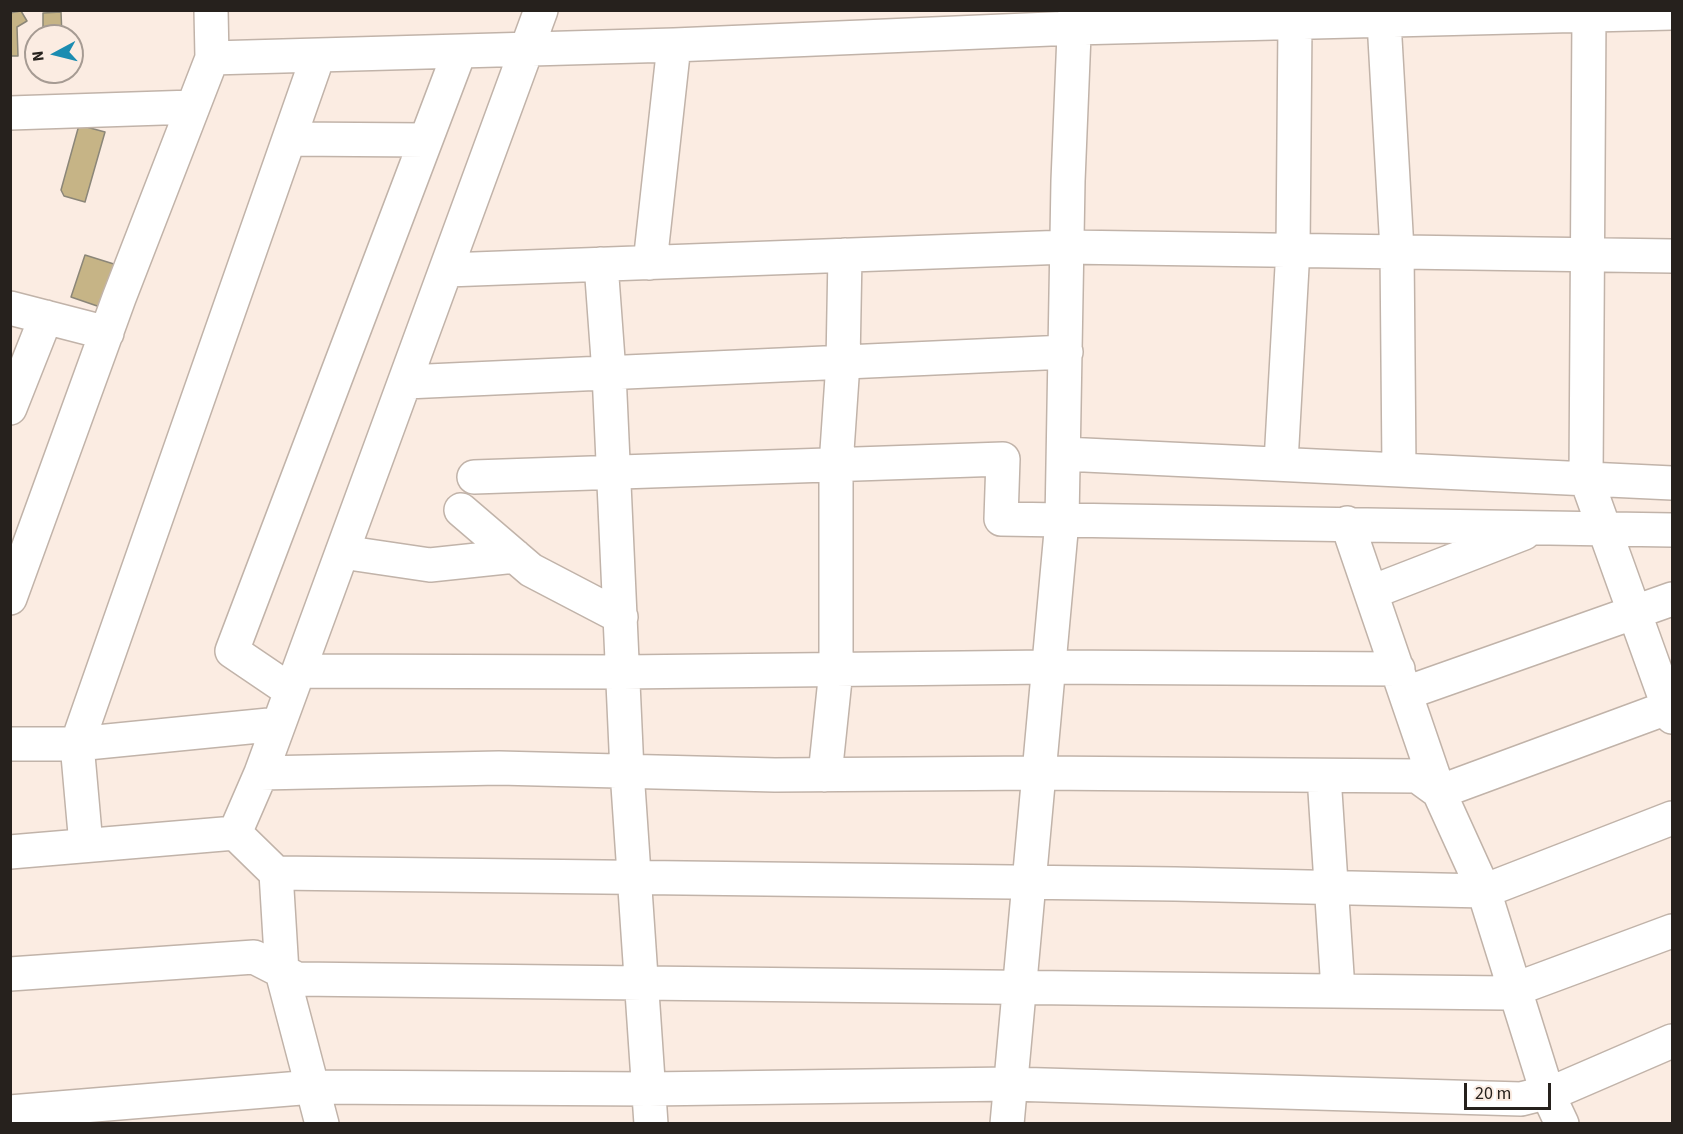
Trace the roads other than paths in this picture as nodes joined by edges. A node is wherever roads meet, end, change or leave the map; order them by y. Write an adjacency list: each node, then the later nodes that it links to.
1 (211, 10): 13 (street)
2 (541, 10): 10 (street)
3 (1672, 13): 5 (street)
4 (1545, 14): 5 (street); 7 (street)
5 (1589, 15): 21 (street)
6 (1075, 19): 8 (street); 9 (street); 18 (street)
7 (1384, 21): 8 (street); 20 (street)
8 (1295, 23): 19 (street)
9 (675, 45): 10 (street); 24 (street)
10 (528, 51): 11 (street); 26 (street)
11 (459, 53): 12 (street); 17 (street)
12 (318, 56): 13 (street); 16 (street)
13 (212, 58): 14 (street)
14 (194, 107): 15 (street); 29 (street)
15 (10, 113)
16 (289, 139): 17 (street); 64 (street)
17 (425, 140): 59 (street)
18 (1066, 247): 19 (street); 22 (street); 30 (street)
19 (1293, 249): 20 (street); 36 (street)
20 (1397, 250): 21 (street); 38 (street)
21 (1588, 254): 23 (street); 41 (street)
22 (845, 255): 24 (street); 31 (street)
23 (1672, 256)
24 (650, 263): 25 (street)
25 (601, 264): 26 (street); 32 (street)
26 (447, 270): 33 (street)
27 (10, 308): 28 (street)
28 (46, 317): 29 (street); 34 (street)
29 (107, 333): 52 (street)
30 (1065, 352): 31 (street); 35 (street)
31 (843, 363): 32 (street); 37 (street)
32 (609, 373): 33 (street); 39 (street)
33 (406, 382): 49 (street)
34 (10, 408)
35 (1064, 454): 36 (street); 44 (street)
36 (1281, 462): 38 (street)
37 (836, 465): 39 (street); 44 (street); 57 (street)
38 (1399, 468): 41 (street)
39 (614, 472): 40 (street); 55 (street)
40 (474, 477)
41 (1586, 478): 42 (street); 47 (street)
42 (1672, 483)
43 (460, 510): 50 (street)
44 (1062, 521): 45 (street); 56 (street)
45 (1347, 523): 46 (street); 51 (street)
46 (1537, 528): 47 (street); 51 (street)
47 (1604, 529): 48 (street); 54 (street)
48 (1672, 530)
49 (342, 552): 50 (street); 59 (street)
50 (515, 556): 55 (street)
51 (1372, 592): 60 (street)
52 (10, 598)
53 (1672, 599): 54 (street)
54 (1634, 614): 60 (street); 61 (street)
55 (621, 617): 58 (street)
56 (1048, 667): 57 (street); 60 (street); 67 (street)
57 (836, 670): 58 (street); 68 (street)
58 (623, 672): 59 (street); 65 (street)
59 (295, 681): 62 (street)
60 (1402, 681): 70 (street)
61 (1671, 710): 70 (street)
62 (279, 724): 64 (street); 66 (street)
63 (10, 744): 64 (street)
64 (77, 744): 73 (street)
65 (627, 771): 66 (street); 68 (street); 76 (street)
66 (261, 773): 72 (street)
67 (1038, 773): 68 (street); 69 (street); 77 (street)
68 (825, 775)
69 (1324, 776): 70 (street); 78 (street)
70 (1439, 792): 79 (street)
71 (1672, 818): 79 (street)
72 (235, 833): 73 (street); 75 (street)
73 (86, 845): 74 (street)
74 (10, 852)
75 (276, 873): 76 (street); 81 (street)
76 (634, 877): 77 (street); 83 (street)
77 (1028, 882): 78 (street); 84 (street)
78 (1333, 888): 79 (street); 86 (street)
79 (1484, 891): 85 (street)
80 (1672, 931): 85 (street)
81 (282, 972): 82 (street); 83 (street); 89 (street)
82 (10, 974)
83 (640, 982): 84 (street); 90 (street)
84 (1019, 985): 86 (street); 88 (street)
85 (1514, 989): 86 (street); 91 (street)
86 (1338, 990)
87 (1672, 1041): 91 (street)
88 (1010, 1084): 90 (street); 91 (street); 96 (street)
89 (313, 1087): 90 (street); 93 (street); 94 (street)
90 (649, 1089): 95 (street)
91 (1547, 1092): 97 (street)
92 (10, 1112): 93 (street)
93 (68, 1115)
94 (322, 1124)
95 (651, 1124)
96 (1007, 1124)
97 (1562, 1124)

